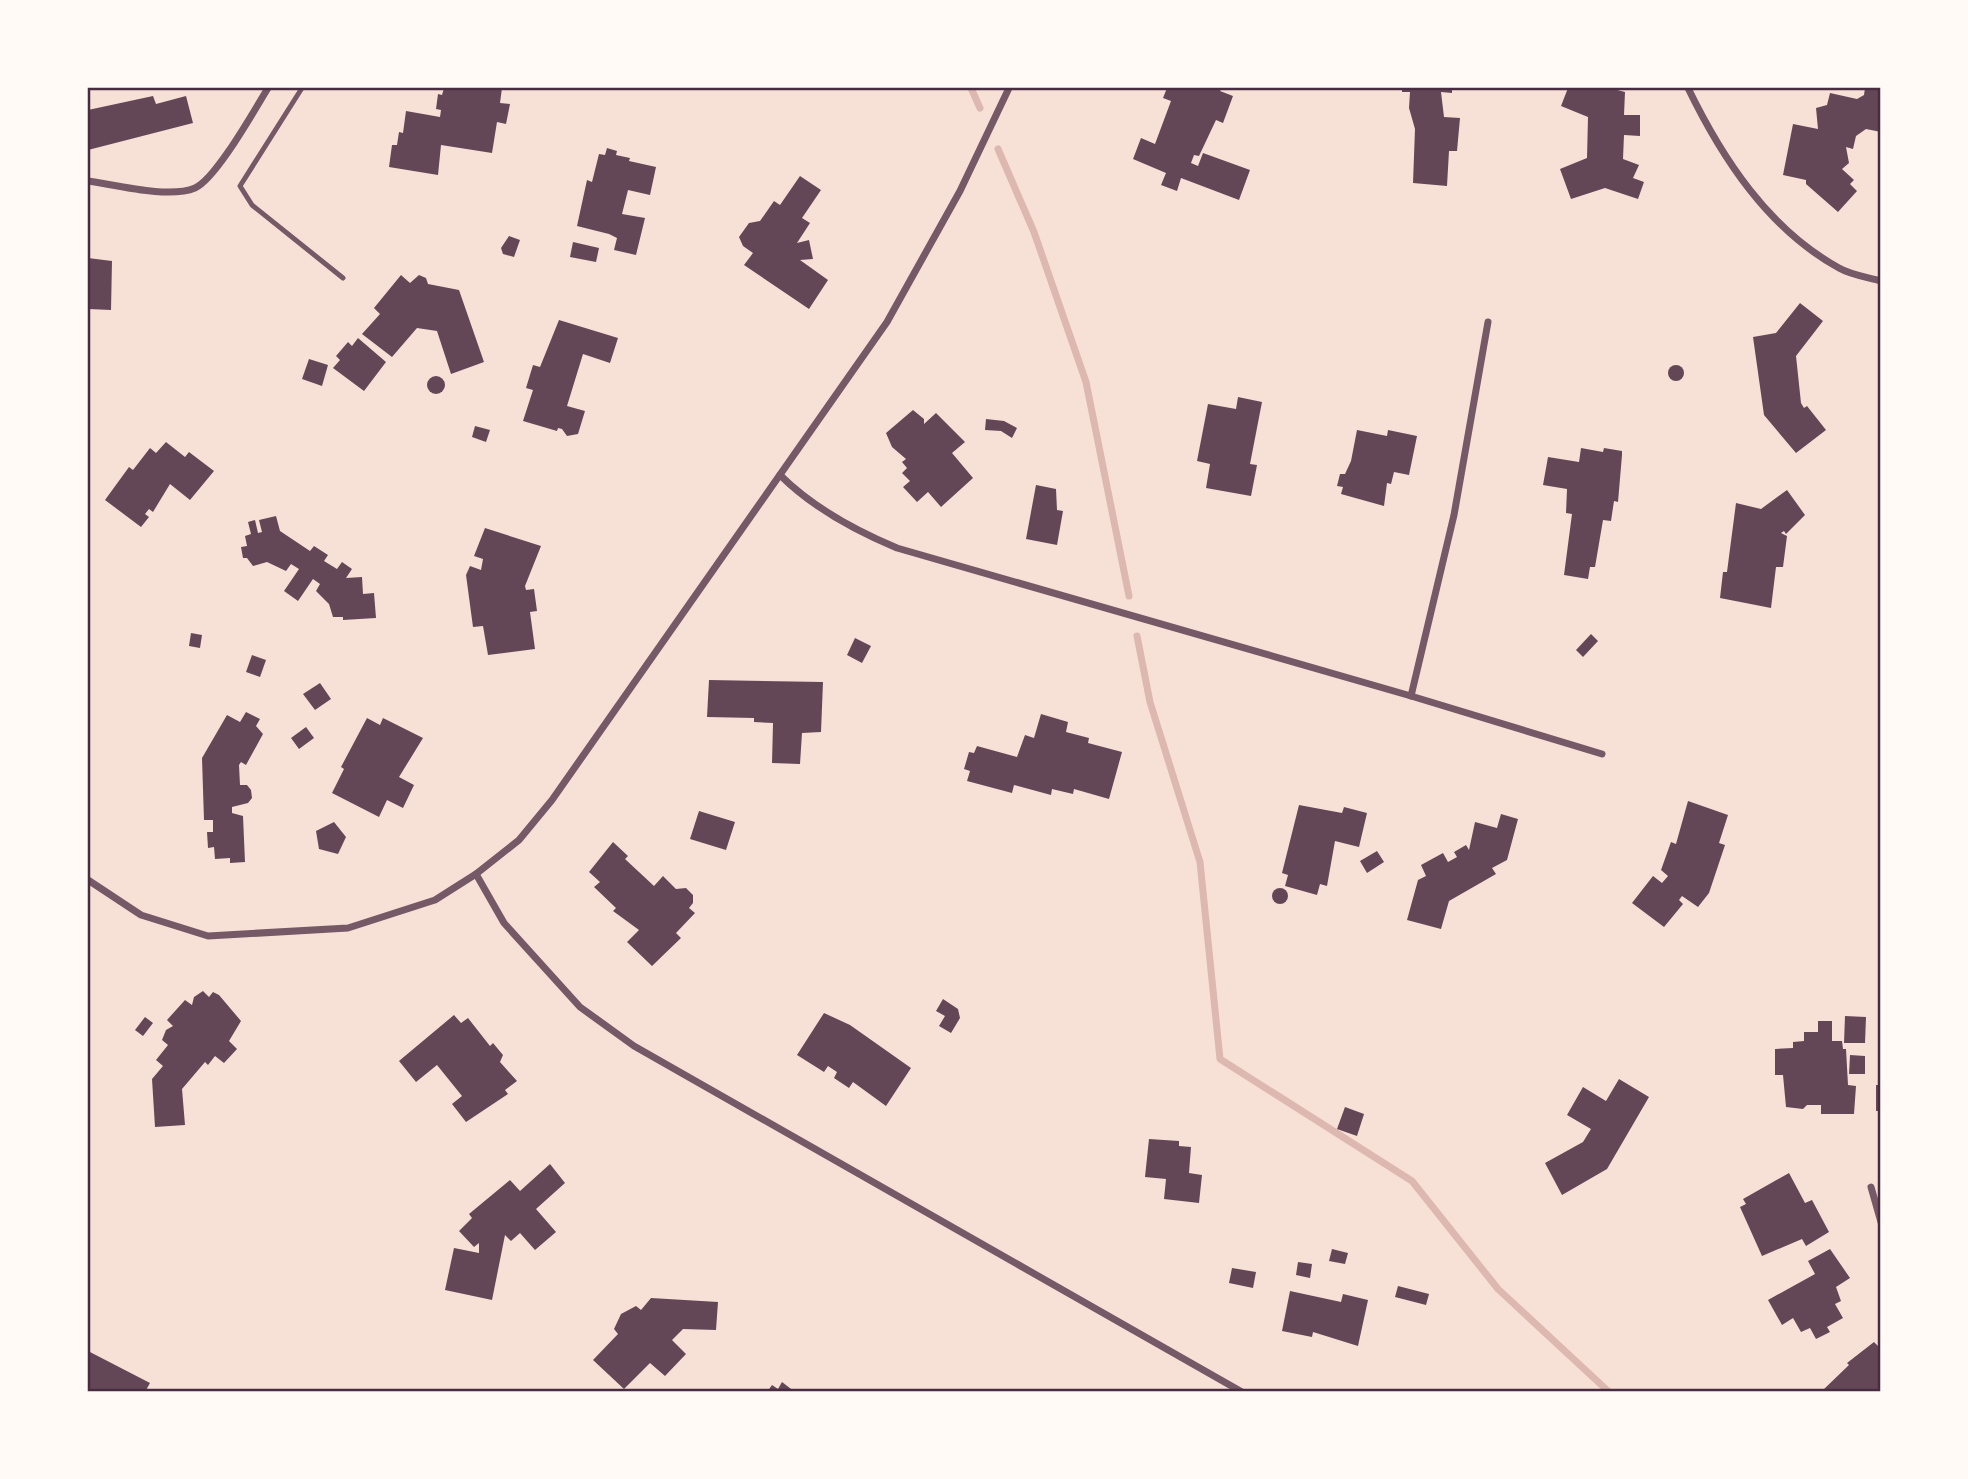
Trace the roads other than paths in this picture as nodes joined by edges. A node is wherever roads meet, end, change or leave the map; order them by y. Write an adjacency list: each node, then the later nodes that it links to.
1 (268, 88): 5 (street)
2 (302, 88): 6 (lane)
3 (1009, 88): 9 (street)
4 (1688, 88): 7 (street)
5 (88, 181)
6 (343, 278)
7 (1881, 281)
8 (1488, 322): 10 (street)
9 (780, 475): 10 (street); 12 (street)
10 (1411, 696): 11 (street)
11 (1602, 754)
12 (476, 874): 13 (street); 16 (street)
13 (88, 880)
14 (1871, 1186): 15 (street)
15 (1881, 1222)
16 (1242, 1391)

